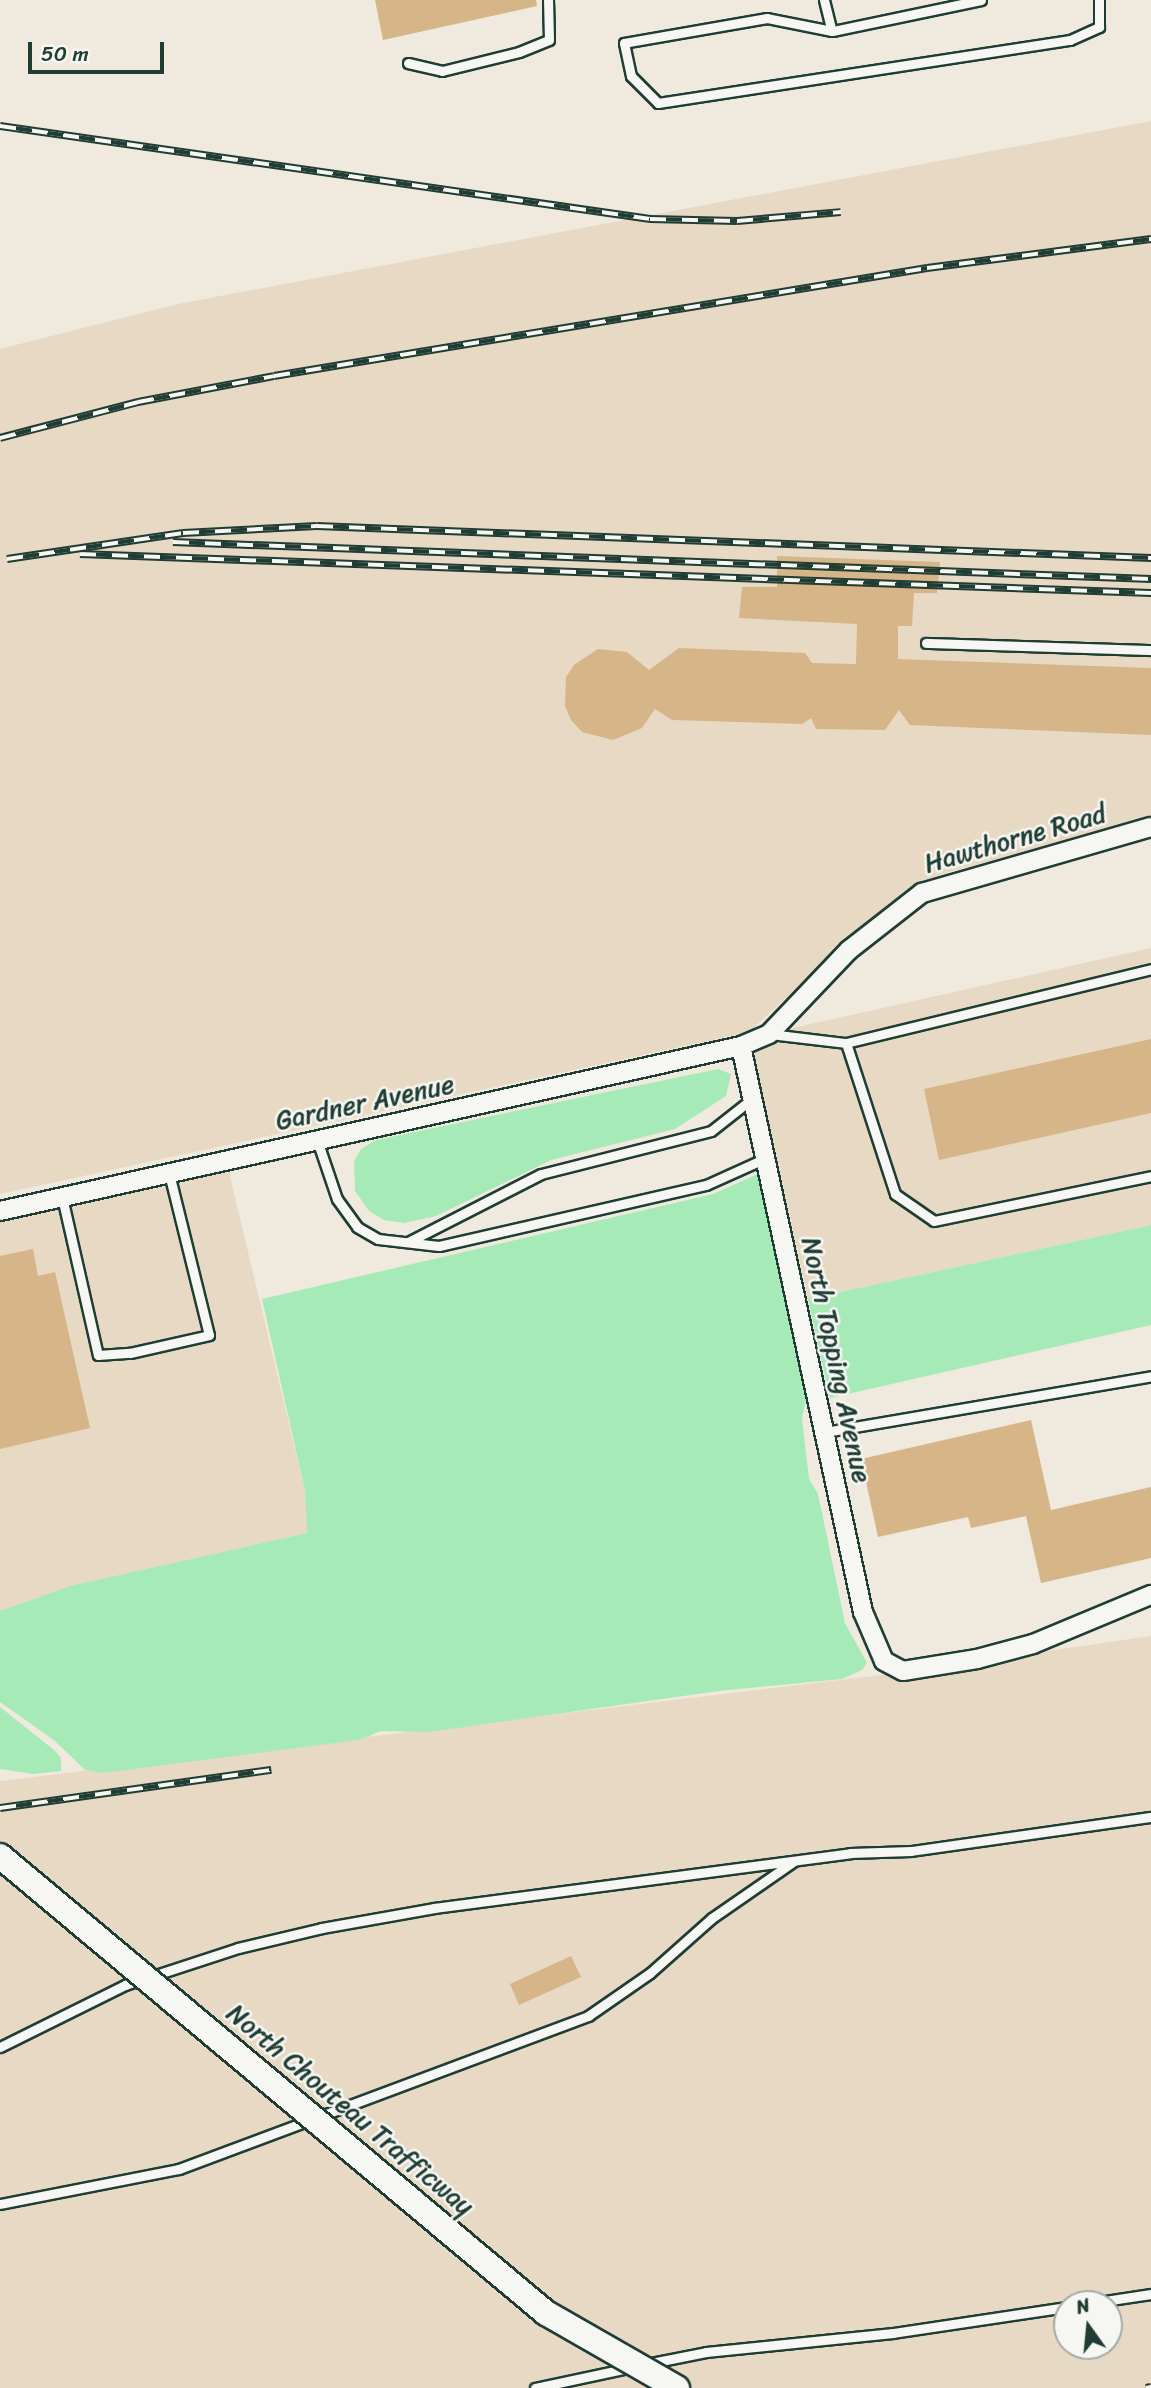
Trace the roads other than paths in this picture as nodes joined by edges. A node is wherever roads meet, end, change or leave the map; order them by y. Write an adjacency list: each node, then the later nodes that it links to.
1 (548, 0): 6 (lane)
2 (824, 0): 5 (lane)
3 (981, 0): 5 (lane)
4 (1099, 0): 5 (lane)
5 (832, 31)
6 (408, 63)
7 (926, 643): 8 (lane)
8 (1151, 650)
9 (1151, 827): 11 (street, Hawthorne Road)
10 (1151, 969): 12 (lane)
11 (769, 1034): 12 (lane); 13 (street, Hawthorne Road)
12 (846, 1043): 18 (lane)
13 (741, 1046): 14 (street, North Topping Avenue); 15 (street, Gardner Avenue)
14 (753, 1098): 16 (street, North Topping Avenue); 21 (lane)
15 (317, 1140): 17 (street, Gardner Avenue); 21 (lane)
16 (766, 1158): 21 (lane); 23 (street, North Topping Avenue)
17 (169, 1173): 19 (street, Gardner Avenue); 19 (lane)
18 (1151, 1176)
19 (62, 1197): 20 (street, Gardner Avenue)
20 (0, 1211)
21 (407, 1243)
22 (1151, 1376): 23 (lane)
23 (825, 1432): 24 (street, North Topping Avenue)
24 (1151, 1595)
25 (1151, 1817): 27 (lane)
26 (0, 1856): 34 (main road, North Chouteau Trafficway, bridge)
27 (795, 1860): 28 (lane); 29 (lane)
28 (0, 2047)
29 (0, 2204)
30 (1151, 2294): 31 (lane)
31 (1123, 2298)
32 (1053, 2309): 33 (lane)
33 (535, 2388)
34 (677, 2388)

